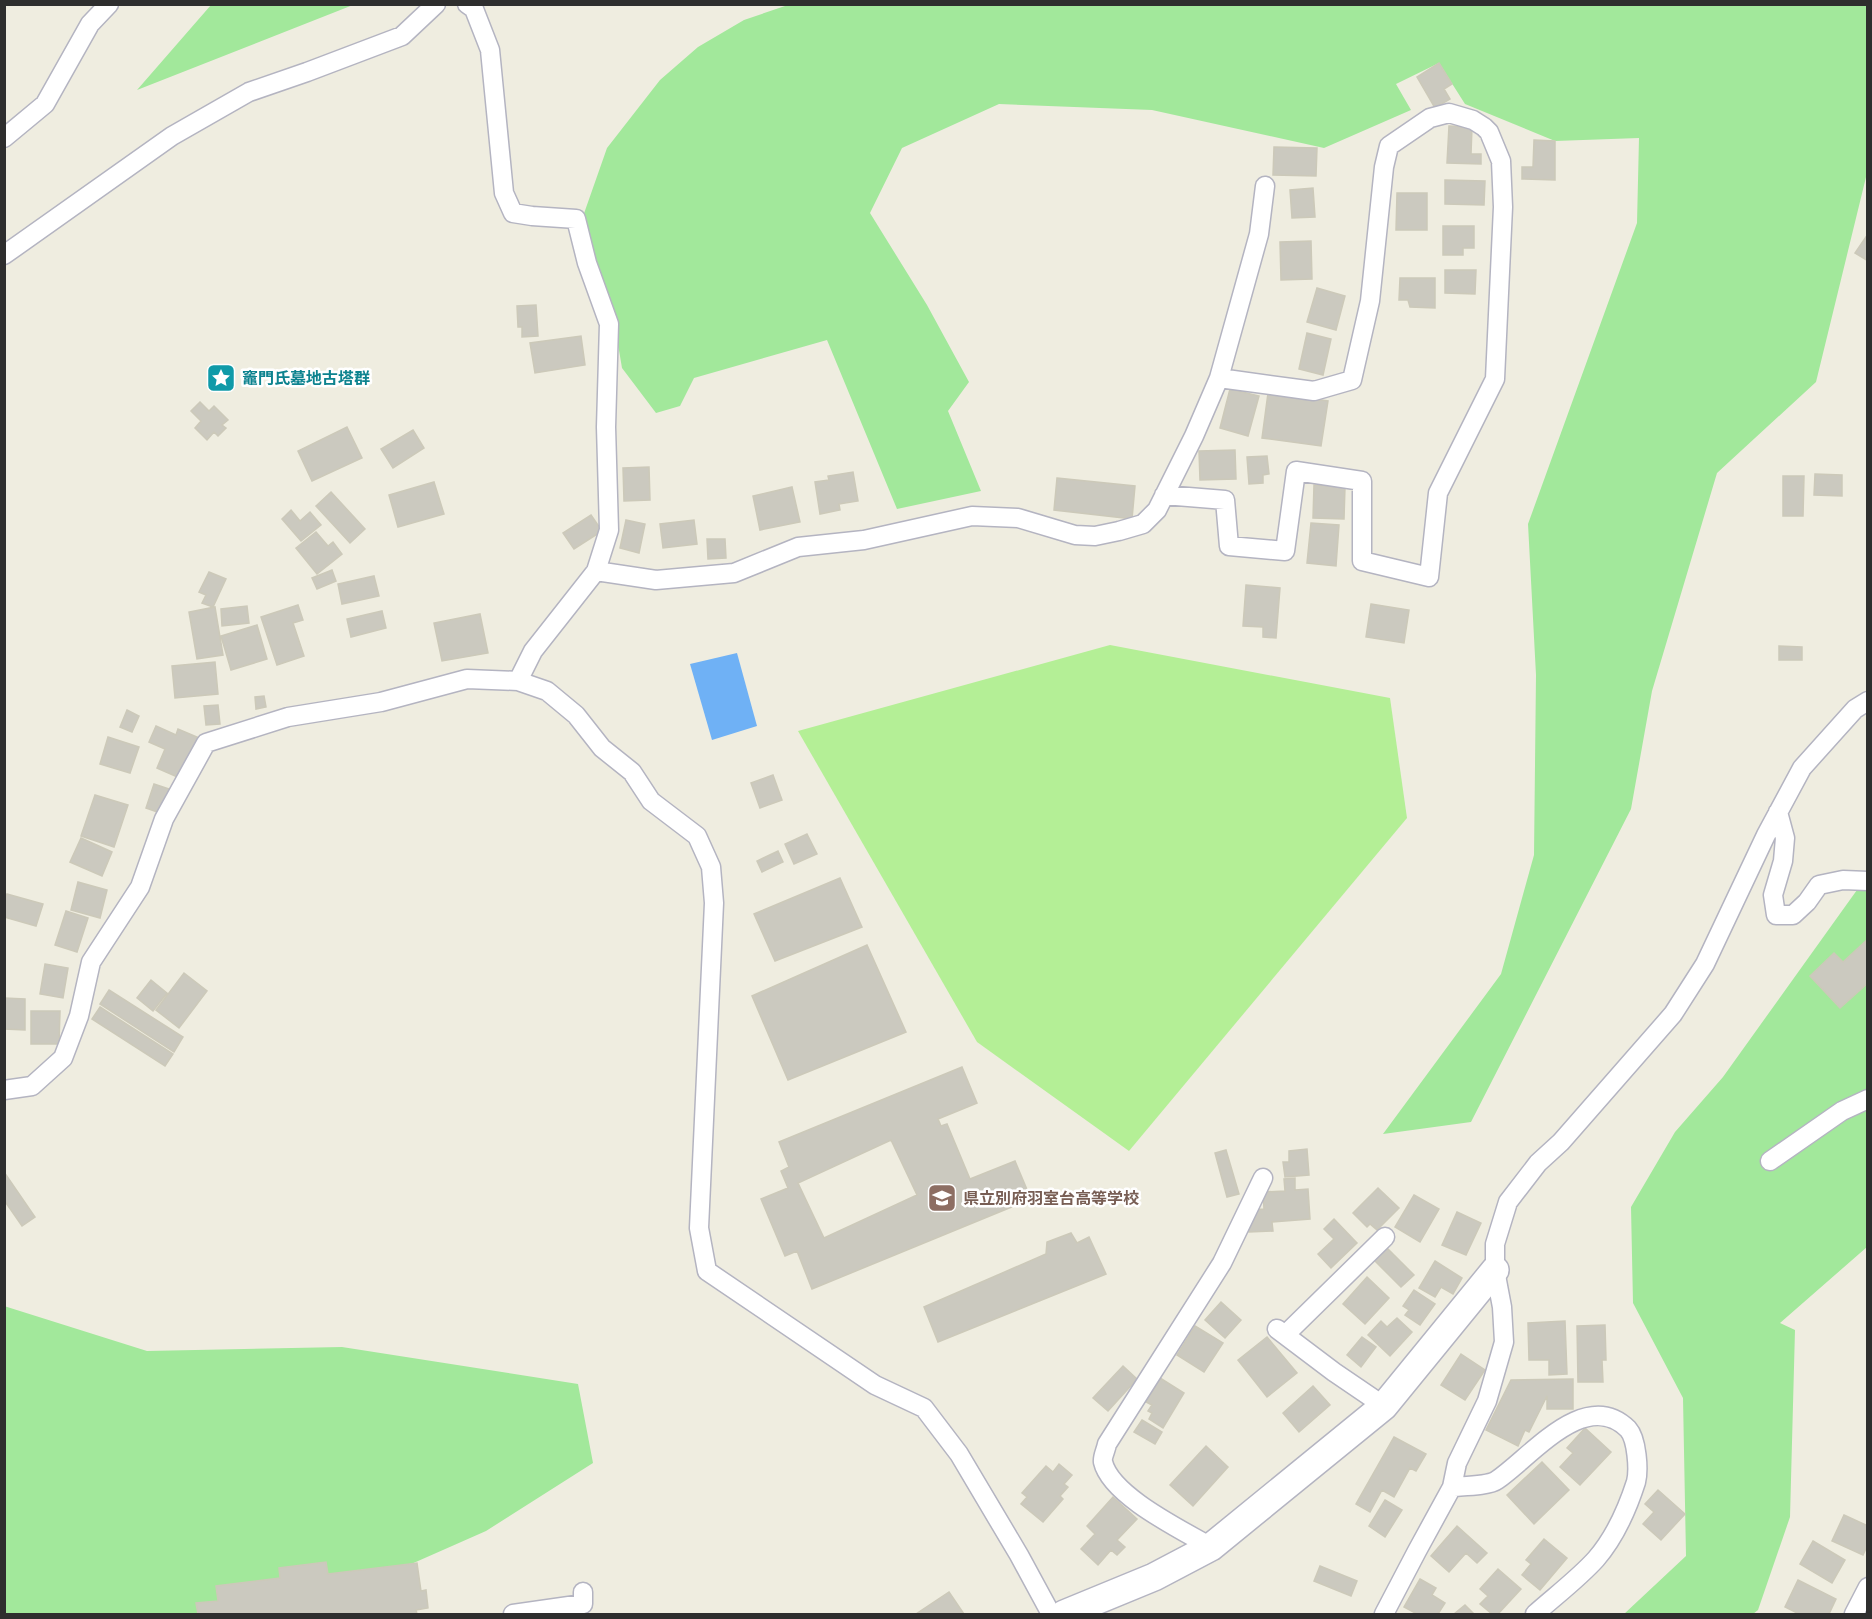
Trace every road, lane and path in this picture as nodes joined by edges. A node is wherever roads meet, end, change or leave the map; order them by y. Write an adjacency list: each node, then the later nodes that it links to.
1 (109, 4): 4 (street)
2 (436, 4): 6 (street)
3 (467, 4): 9 (street)
4 (4, 138)
5 (1265, 186): 7 (street)
6 (4, 255)
7 (1219, 378): 8 (street); 8 (street)
8 (1164, 495): 9 (street)
9 (596, 571): 10 (street)
10 (518, 681): 14 (street); 26 (street)
11 (1868, 701): 12 (street)
12 (1778, 812): 13 (street); 19 (street)
13 (1868, 881)
14 (4, 1090)
15 (1868, 1099): 16 (street)
16 (1770, 1161)
17 (1263, 1178): 22 (street)
18 (1385, 1237): 20 (street)
19 (1495, 1270): 20 (street); 21 (street)
20 (1384, 1406): 22 (street)
21 (1452, 1487): 28 (street); 29 (street)
22 (1211, 1546): 27 (street)
23 (1868, 1587): 30 (street)
24 (583, 1592): 25 (street)
25 (513, 1614)
26 (1051, 1614)
27 (1064, 1614)
28 (1384, 1614)
29 (1535, 1614)
30 (1854, 1614)

